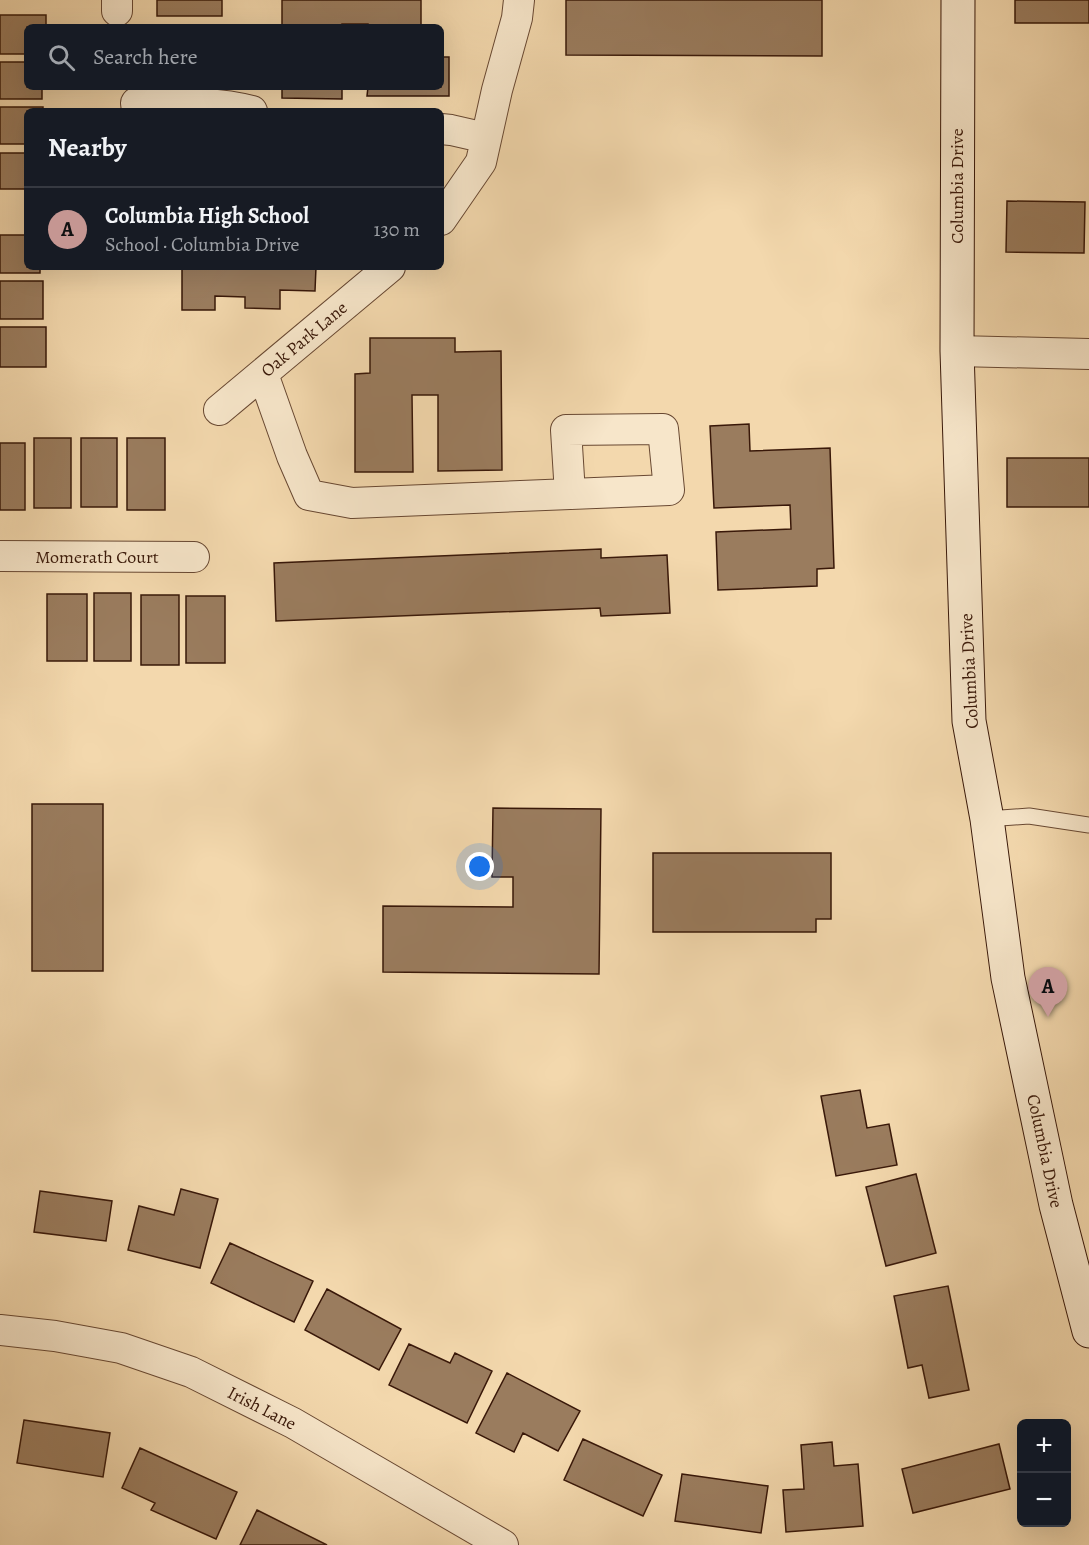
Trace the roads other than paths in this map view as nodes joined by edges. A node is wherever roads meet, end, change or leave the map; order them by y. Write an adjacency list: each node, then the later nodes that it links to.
1 (519, 0): 6 (street)
2 (958, 0): 9 (main road, Columbia Drive)
3 (137, 108): 4 (street)
4 (242, 108)
5 (444, 129): 6 (street)
6 (486, 138): 7 (street)
7 (444, 216)
8 (386, 270): 11 (street, Oak Park Lane)
9 (957, 351): 10 (street); 16 (main road, Columbia Drive)
10 (1089, 354)
11 (263, 374): 12 (street, Oak Park Lane); 13 (street)
12 (219, 410)
13 (570, 494)
14 (0, 556): 15 (street, Momerath Court)
15 (194, 557)
16 (987, 819): 17 (lane); 19 (main road, Columbia Drive)
17 (1089, 825)
18 (0, 1330): 20 (street, Irish Lane)
19 (1089, 1331)
20 (503, 1545)

